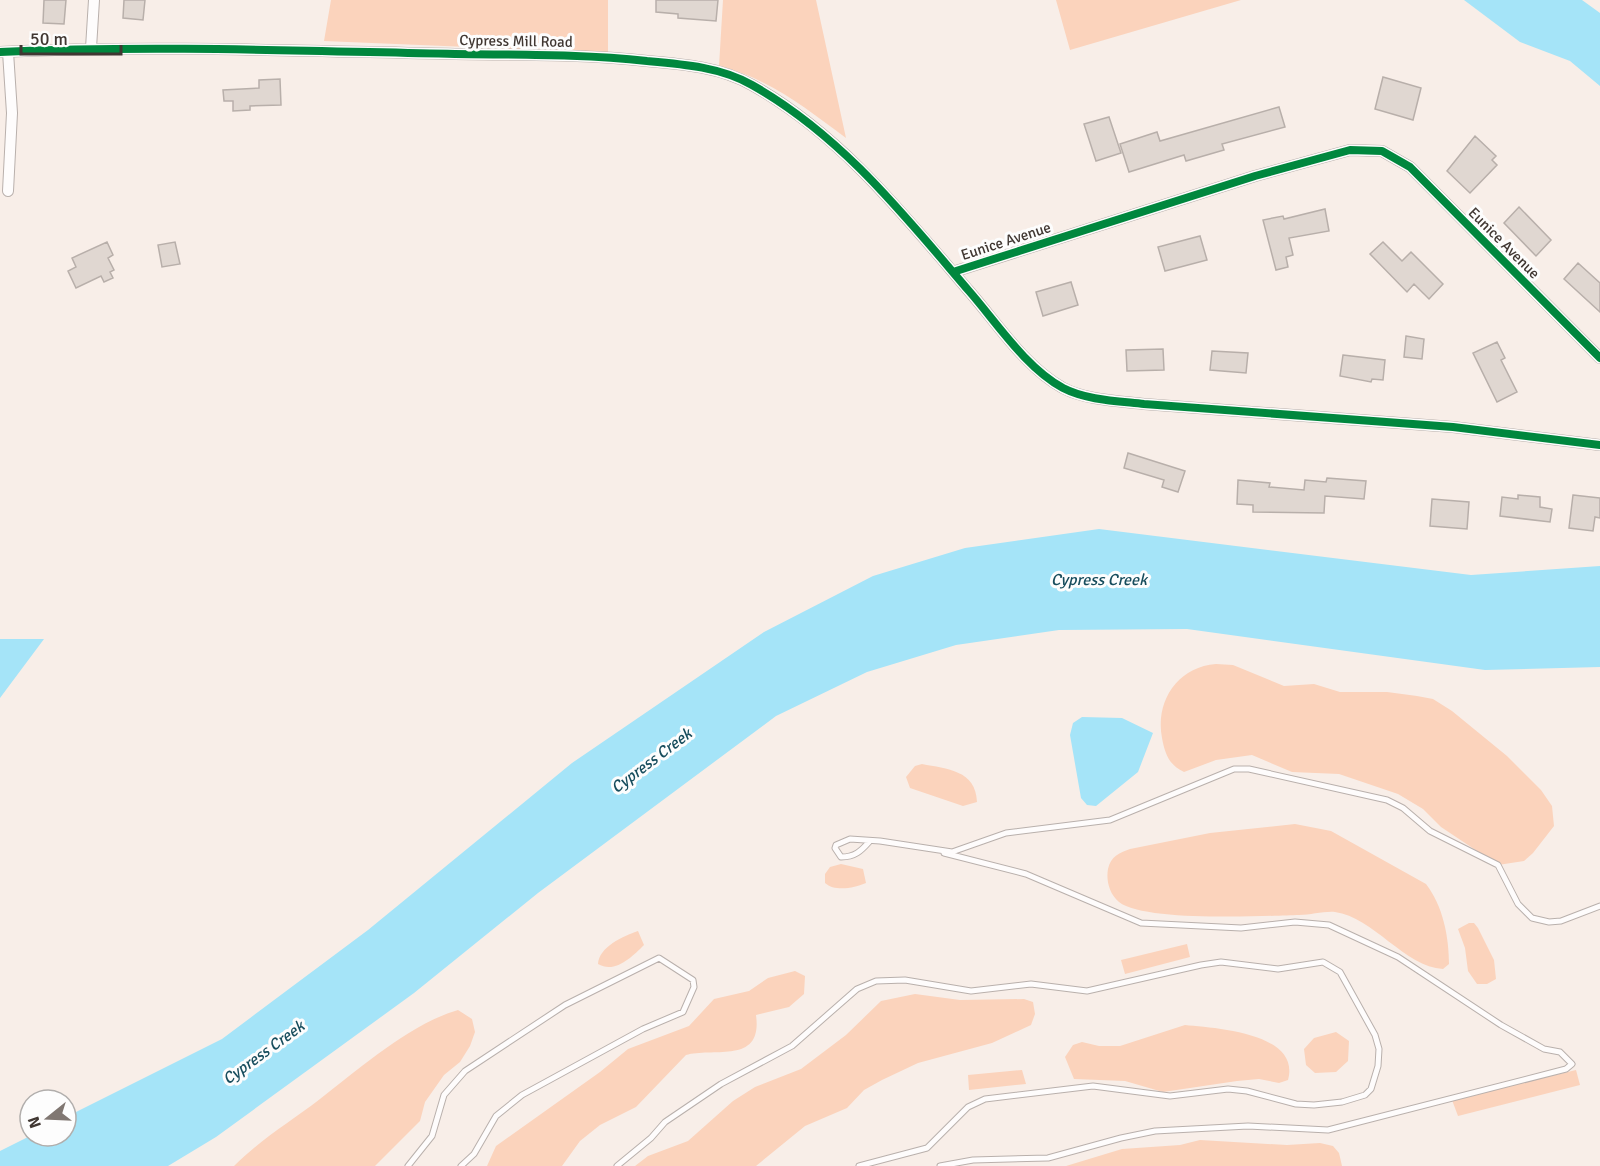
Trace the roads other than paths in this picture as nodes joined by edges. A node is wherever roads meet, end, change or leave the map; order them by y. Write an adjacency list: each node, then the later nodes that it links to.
1 (94, 0): 2 (street)
2 (91, 48): 3 (street, Cypress Mill Road); 5 (street, Cypress Mill Road)
3 (4, 52): 4 (street)
4 (8, 191)
5 (953, 272): 6 (street, Eunice Avenue); 7 (street, Eunice Avenue)
6 (1600, 358)
7 (1600, 445)
8 (869, 842): 8 (lane); 9 (lane)
9 (944, 853): 10 (lane); 15 (lane)
10 (1600, 906)
11 (408, 1166): 12 (lane)
12 (461, 1166)
13 (617, 1166): 14 (lane)
14 (859, 1166)
15 (939, 1166)

